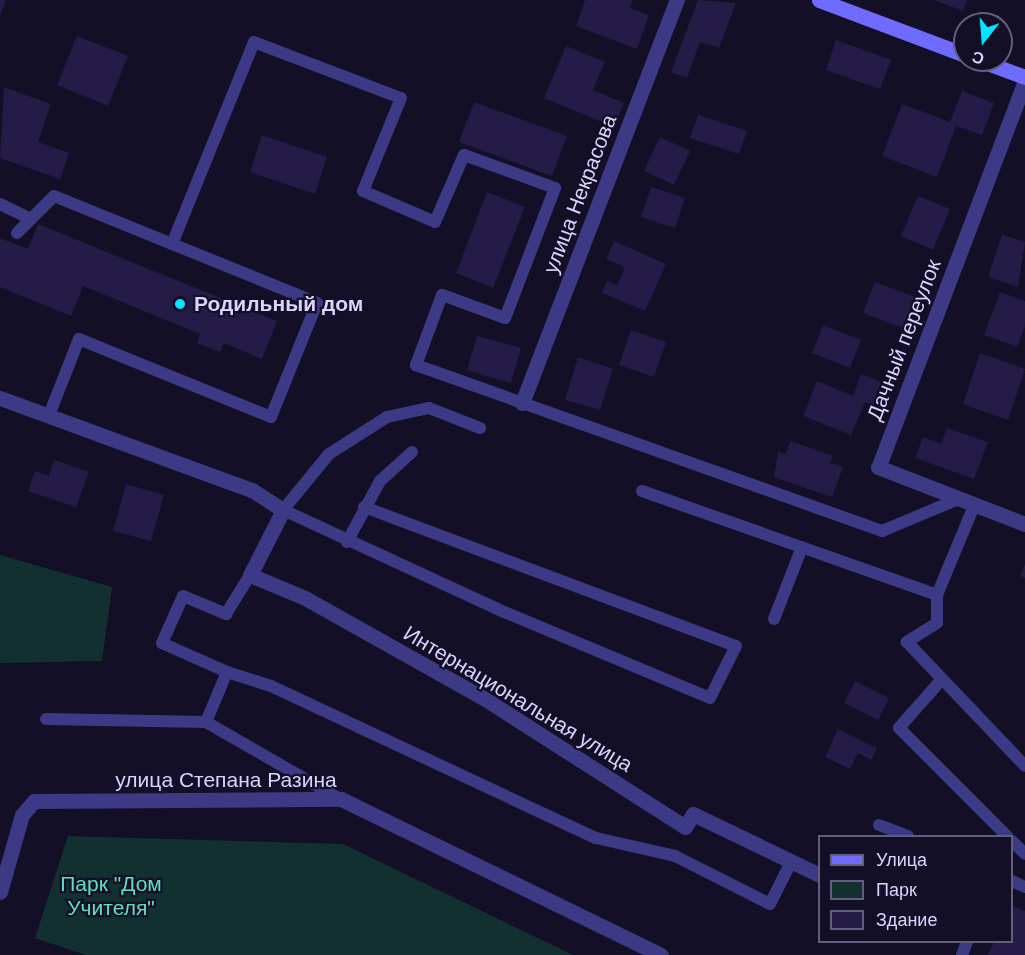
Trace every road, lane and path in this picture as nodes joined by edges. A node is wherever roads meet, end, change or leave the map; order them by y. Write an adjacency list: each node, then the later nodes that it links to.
1 (677, 0): 11 (street, улица Некрасова)
2 (819, 0): 3 (street)
3 (953, 50)
4 (1008, 72): 5 (street)
5 (1025, 79): 16 (street, Дачный переулок)
6 (0, 204): 7 (lane)
7 (31, 219): 8 (lane); 9 (lane)
8 (17, 233)
9 (172, 244): 11 (lane); 12 (lane)
10 (0, 398): 12 (street)
11 (522, 403): 16 (lane)
12 (49, 415): 19 (street)
13 (480, 428): 19 (lane)
14 (412, 453): 18 (lane)
15 (642, 491): 22 (lane)
16 (956, 500): 17 (street, Дачный переулок)
17 (974, 506): 20 (street, Дачный переулок); 24 (lane)
18 (364, 507): 21 (lane); 21 (lane)
19 (283, 510): 21 (lane); 23 (street)
20 (1025, 524)
21 (347, 542)
22 (802, 547): 24 (lane); 25 (lane)
23 (250, 575): 26 (lane); 37 (street, Интернациональная улица)
24 (938, 595): 27 (lane)
25 (774, 619)
26 (227, 672): 29 (lane); 37 (lane)
27 (942, 679): 30 (lane); 34 (lane)
28 (46, 719): 29 (lane)
29 (206, 722): 31 (lane)
30 (1025, 766)
31 (341, 799): 39 (street, улица Степана Разина); 40 (street, улица Степана Разина)
32 (879, 825): 33 (lane)
33 (903, 835)
34 (1005, 835)
35 (1013, 843): 36 (lane)
36 (1025, 854)
37 (790, 864): 38 (street, Интернациональная улица)
38 (818, 874)
39 (0, 892)
40 (661, 955)

